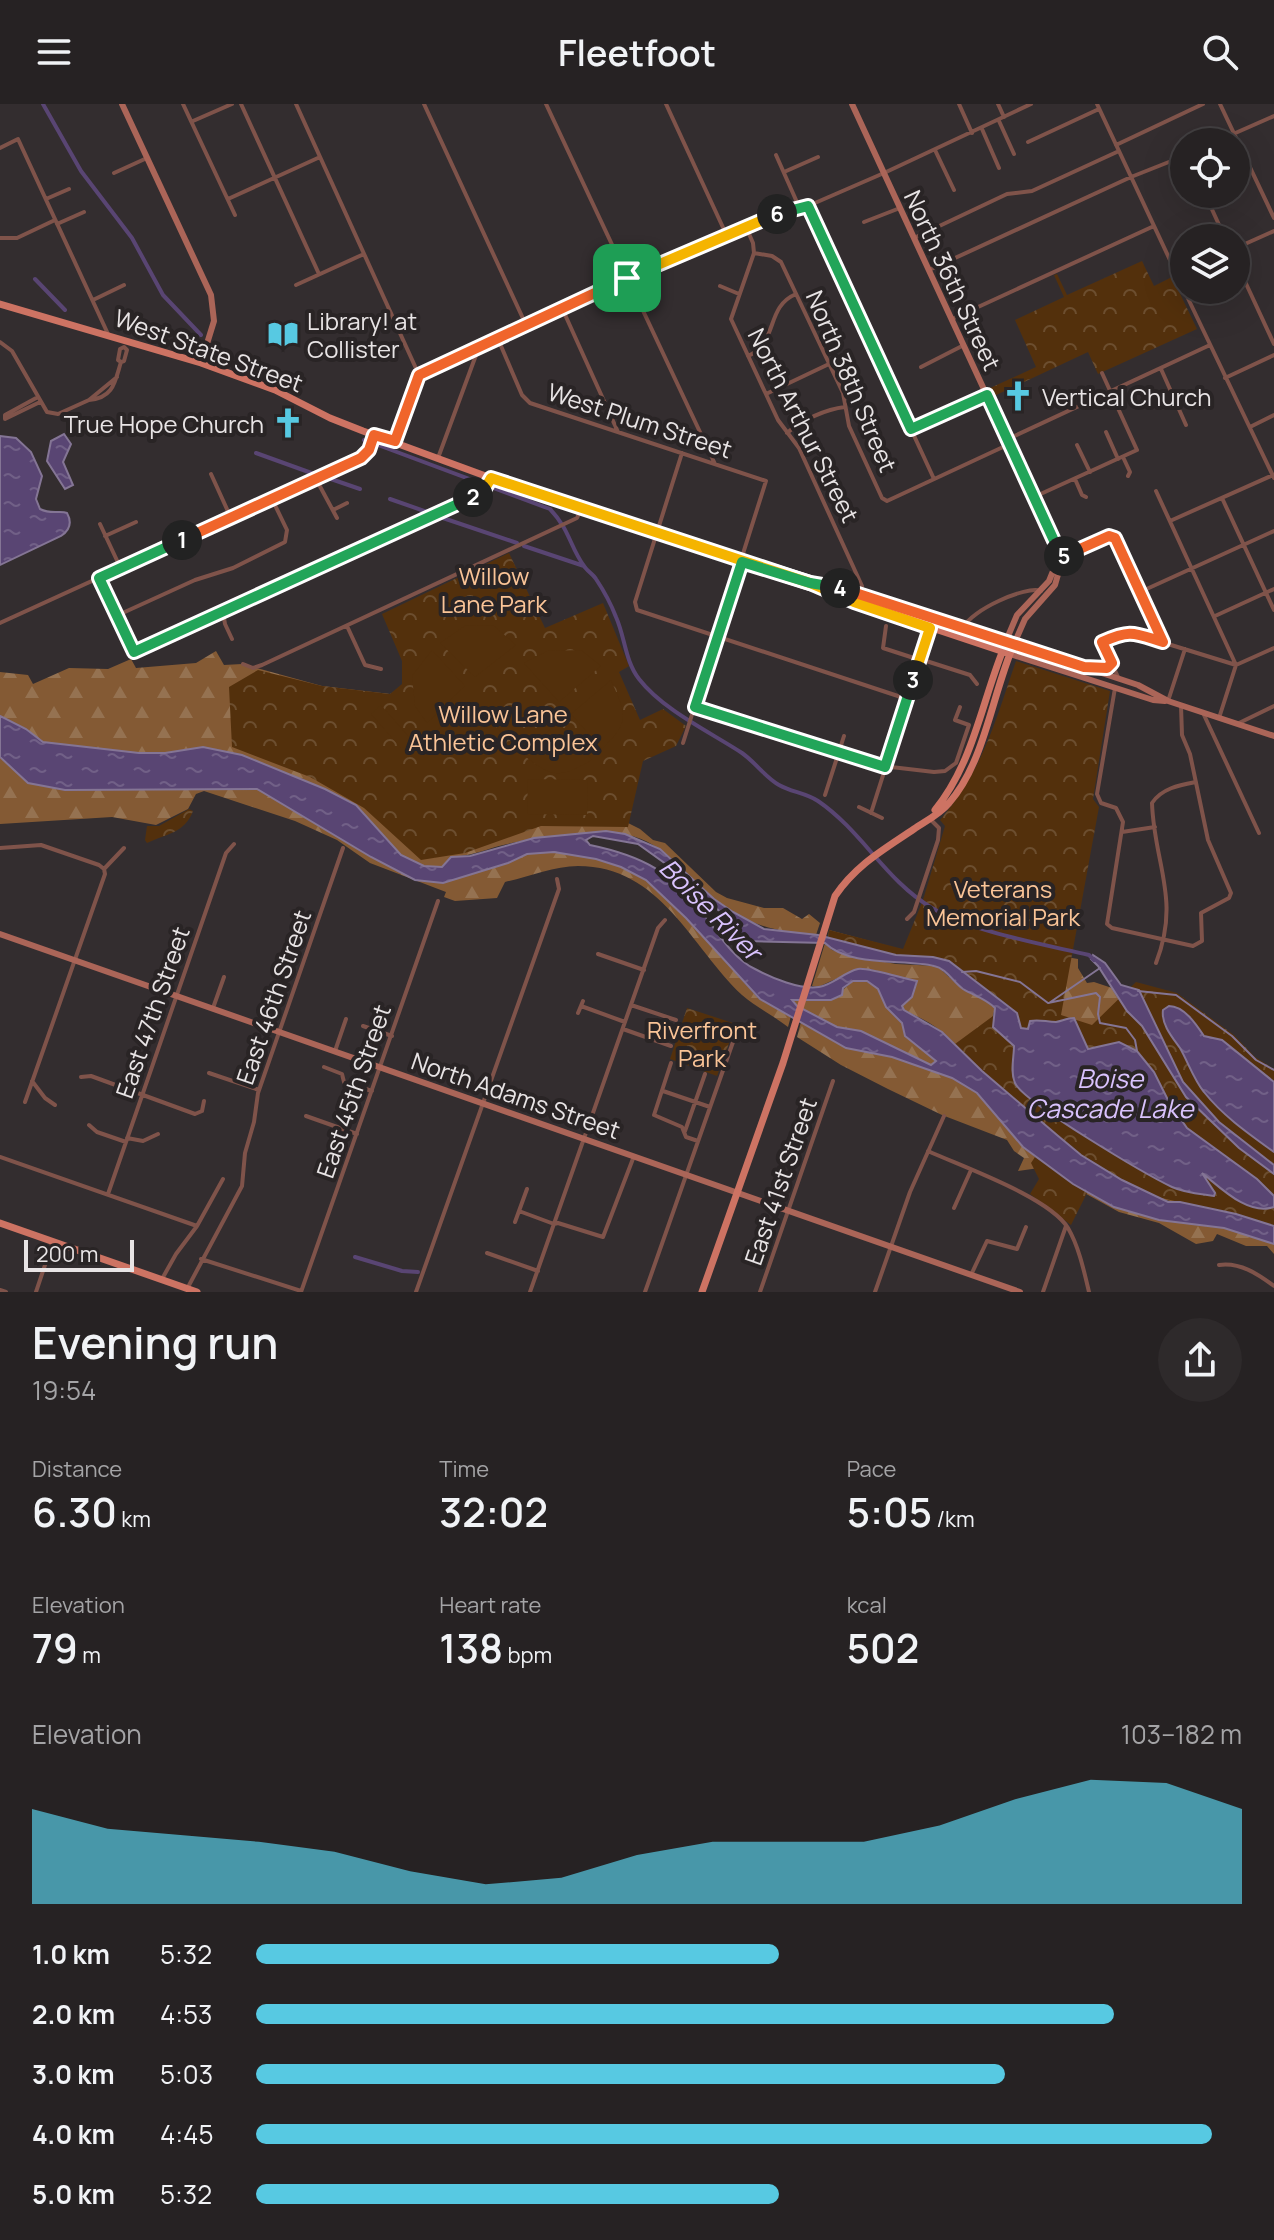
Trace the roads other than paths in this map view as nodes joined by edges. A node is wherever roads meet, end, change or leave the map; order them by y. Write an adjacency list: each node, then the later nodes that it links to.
1 (122, 104): 32 (street)
2 (183, 104): 18 (street)
3 (232, 104): 18 (street)
4 (241, 104): 40 (street)
5 (296, 104): 30 (street)
6 (424, 104): 77 (street)
7 (546, 104): 65 (street)
8 (666, 104): 56 (street)
9 (852, 104): 38 (street, North 36th Street)
10 (959, 104): 22 (street)
11 (998, 104): 17 (street)
12 (1031, 104): 17 (street)
13 (1203, 104): 24 (street)
14 (1220, 104): 19 (street)
15 (1098, 106): 23 (street); 24 (street)
16 (1274, 116): 20 (street)
17 (1002, 119): 21 (street); 28 (street)
18 (193, 121): 44 (street)
19 (1232, 128)
20 (1246, 128)
21 (982, 129): 22 (street); 35 (street)
22 (972, 133): 26 (street)
23 (1028, 142)
24 (1116, 145): 27 (street)
25 (0, 148): 43 (street)
26 (935, 150): 38 (street); 42 (street)
27 (1119, 151): 39 (street); 58 (street)
28 (1014, 154)
29 (776, 155): 37 (street)
30 (320, 157): 40 (street); 61 (street)
31 (818, 157): 37 (street)
32 (147, 158): 36 (street); 90 (street)
33 (1170, 162): 39 (street)
34 (1250, 167): 50 (street)
35 (999, 168)
36 (114, 173)
37 (784, 173): 47 (street)
38 (884, 173): 45 (street); 46 (street, North 36th Street)
39 (1131, 177): 54 (street); 63 (street)
40 (274, 179): 44 (street); 64 (street)
41 (69, 189): 43 (street)
42 (954, 190)
43 (46, 199): 51 (street)
44 (228, 199): 49 (street)
45 (808, 206): 47 (street); 105 (street)
46 (900, 208): 52 (street); 58 (street, North 36th Street)
47 (800, 209): 53 (street)
48 (84, 212): 51 (street)
49 (235, 215)
50 (1274, 218)
51 (56, 222): 57 (street); 72 (street)
52 (864, 222)
53 (745, 226): 56 (street); 60 (street)
54 (1154, 226): 62 (street); 76 (street)
55 (1274, 231): 59 (street)
56 (726, 234): 65 (street)
57 (0, 238)
58 (914, 238): 63 (street, North 36th Street)
59 (1250, 242)
60 (754, 253): 70 (street, North Arthur Street); 71 (street, North 38th Street)
61 (364, 254): 64 (street); 95 (street)
62 (1170, 260)
63 (929, 270): 76 (street, North 36th Street)
64 (319, 274): 67 (street)
65 (627, 278): 75 (street); 116 (street)
66 (124, 285): 72 (street)
67 (296, 285)
68 (720, 286): 70 (street)
69 (1250, 292): 84 (street)
70 (739, 294): 89 (street, North Arthur Street)
71 (796, 294): 80 (street); 91 (street, North 38th Street)
72 (93, 300): 78 (street)
73 (1191, 304): 86 (street)
74 (0, 307): 78 (main road, West State Street)
75 (562, 308): 77 (street); 106 (street)
76 (952, 319): 85 (street, North 36th Street)
77 (526, 325): 79 (street)
78 (108, 334): 82 (main road, West State Street)
79 (498, 338): 87 (street); 106 (street, West Plum Street)
80 (766, 340): 83 (street); 89 (street)
81 (0, 342): 100 (street)
82 (125, 343): 90 (main road, West State Street); 100 (street)
83 (774, 343)
84 (1274, 344)
85 (964, 345): 92 (street); 99 (street, North 36th Street)
86 (1210, 345): 93 (street); 96 (street)
87 (479, 347): 95 (street); 114 (street)
88 (1274, 355): 96 (street)
89 (748, 356): 98 (street, North Arthur Street)
90 (201, 363): 109 (main road, West State Street)
91 (829, 364): 98 (street); 101 (street, North 38th Street)
92 (921, 367)
93 (1161, 369): 97 (street); 103 (street)
94 (1102, 373): 97 (street)
95 (419, 375): 111 (street)
96 (1225, 378): 104 (street)
97 (1111, 391): 110 (street); 115 (street)
98 (765, 394): 108 (street, North Arthur Street)
99 (987, 395): 105 (street); 110 (street, North 36th Street)
100 (39, 399): 100 (street)
101 (845, 407): 108 (street); 122 (street, North 38th Street)
102 (1274, 415): 104 (street)
103 (1186, 425)
104 (1250, 427): 120 (street)
105 (911, 429): 122 (street)
106 (618, 432): 113 (street, West Plum Street)
107 (1106, 432): 115 (street)
108 (787, 433): 154 (street, North Arthur Street)
109 (374, 435): 111 (main road, West State Street); 121 (street)
110 (1008, 439): 122 (street); 126 (street, North 36th Street)
111 (395, 441): 114 (main road, West State Street)
112 (1077, 445): 117 (street)
113 (682, 453): 116 (street, West Plum Street); 139 (street)
114 (438, 458): 124 (main road, West State Street)
115 (1121, 458): 117 (street); 119 (street)
116 (715, 464): 143 (street, West Plum Street)
117 (1090, 472): 123 (street)
118 (211, 474): 133 (street)
119 (1128, 476)
120 (1274, 477): 128 (street)
121 (316, 479): 129 (street); 132 (street)
122 (934, 479)
123 (1075, 479): 126 (street); 127 (street)
124 (488, 483): 131 (main road, West State Street); 159 (street)
125 (1156, 491): 135 (street)
126 (1034, 497): 142 (street, North 36th Street)
127 (1086, 497)
128 (1222, 498): 135 (street); 141 (street)
129 (272, 499): 133 (street); 161 (street)
130 (347, 503): 132 (street)
131 (581, 509): 139 (main road, West State Street); 164 (street)
132 (333, 510): 134 (street)
133 (231, 518): 145 (street)
134 (337, 518)
135 (1170, 521): 144 (street)
136 (136, 522): 140 (street)
137 (100, 524): 140 (street)
138 (1274, 531): 141 (street)
139 (657, 535): 143 (main road, West State Street); 168 (street)
140 (105, 536): 145 (street)
141 (1244, 545): 144 (street); 151 (street)
142 (1058, 559): 146 (street); 150 (street); 155 (street)
143 (742, 562): 148 (main road, West State Street); 168 (street)
144 (1193, 568): 150 (street); 162 (street)
145 (121, 569): 147 (street)
146 (1050, 577): 153 (street); 155 (street)
147 (99, 578): 161 (street); 163 (street)
148 (810, 583): 152 (main road, West State Street); 154 (main road, West State Street)
149 (1274, 589): 151 (street)
150 (1140, 592): 170 (street)
151 (1266, 593): 158 (street); 162 (street)
152 (834, 594): 154 (main road, West State Street); 160 (main road, West State Street)
153 (1038, 594): 156 (street); 167 (street); 171 (street)
154 (860, 595): 157 (main road, West State Street)
155 (1047, 597): 156 (street)
156 (1035, 609): 171 (street)
157 (902, 610): 160 (main road, West State Street); 167 (main road, West State Street)
158 (1274, 610)
159 (223, 612): 161 (street); 169 (street)
160 (882, 612): 166 (main road, West State Street)
161 (116, 616)
162 (1215, 616): 178 (street)
163 (0, 623)
164 (347, 626): 177 (street); 180 (street)
165 (886, 626): 175 (street)
166 (930, 628): 174 (main road, West State Street); 175 (street)
167 (963, 629): 171 (main road, West State Street)
168 (718, 637): 185 (street); 189 (street)
169 (232, 639)
170 (1163, 642): 173 (street); 176 (street)
171 (1010, 643): 174 (main road); 179 (street, West State Street)
172 (1274, 648): 178 (street)
173 (1185, 649): 178 (street); 186 (street)
174 (1006, 653): 181 (street, West State Street); 204 (main road)
175 (920, 659): 183 (street); 185 (street)
176 (1112, 663): 179 (street); 182 (street)
177 (243, 664)
178 (1236, 665): 192 (street)
179 (1084, 667): 182 (street, West State Street)
180 (381, 669)
181 (1082, 677): 182 (street, West State Street); 184 (street, West State Street)
182 (1119, 678): 186 (street, West State Street)
183 (977, 684)
184 (1115, 688): 186 (street, West State Street); 206 (street)
185 (907, 699): 198 (street)
186 (1168, 701): 187 (street, West State Street)
187 (1182, 705): 191 (street, West State Street); 199 (street)
188 (1274, 706): 193 (street)
189 (695, 707): 196 (street); 197 (street)
190 (960, 707): 198 (street)
191 (1203, 712): 192 (street, West State Street); 207 (street)
192 (1219, 718): 193 (street, West State Street)
193 (1237, 724): 195 (street, West State Street)
194 (844, 736): 197 (street)
195 (1274, 736)
196 (683, 743)
197 (838, 754): 198 (street); 200 (street)
198 (885, 767): 202 (street)
199 (1196, 782): 205 (street); 220 (street)
200 (825, 795)
201 (859, 807): 202 (street)
202 (871, 813): 203 (street)
203 (882, 818)
204 (929, 818): 217 (street); 274 (main road)
205 (1155, 827): 206 (street); 220 (street)
206 (1122, 832): 220 (street)
207 (1259, 833)
208 (234, 844): 226 (street, East 47th Street)
209 (79, 847): 213 (street)
210 (0, 848): 213 (street)
211 (124, 848): 214 (street)
212 (343, 848): 236 (street, East 46th Street)
213 (76, 856): 214 (street)
214 (104, 869): 222 (street)
215 (557, 879): 255 (street)
216 (438, 901): 237 (street, East 45th Street)
217 (907, 919)
218 (665, 920): 224 (street)
219 (0, 934): 222 (street, North Adams Street)
220 (1165, 938): 223 (street)
221 (598, 954): 224 (street)
222 (75, 960): 226 (street, North Adams Street); 246 (street)
223 (1156, 963)
224 (644, 970): 227 (street)
225 (224, 977): 228 (street)
226 (177, 996): 228 (street, North Adams Street); 251 (street, East 47th Street)
227 (631, 1005): 231 (street); 232 (street)
228 (213, 1008): 236 (street, North Adams Street)
229 (578, 1013): 232 (street)
230 (346, 1019): 239 (street)
231 (676, 1020)
232 (625, 1022): 235 (street)
233 (739, 1025): 257 (street)
234 (363, 1026): 237 (street)
235 (623, 1029): 238 (street); 264 (street)
236 (279, 1031): 239 (street, North Adams Street); 248 (street, East 46th Street)
237 (392, 1036): 242 (street, East 45th Street)
238 (671, 1046)
239 (335, 1051): 242 (street, North Adams Street)
240 (671, 1063): 250 (street)
241 (324, 1067): 249 (street)
242 (381, 1067): 249 (street, East 45th Street); 255 (street, North Adams Street)
243 (209, 1073): 248 (street)
244 (705, 1074): 254 (street)
245 (81, 1077): 251 (street)
246 (32, 1081): 253 (street); 256 (street)
247 (833, 1081): 277 (street, East 41st Street)
248 (259, 1090): 288 (street, East 46th Street)
249 (372, 1091): 263 (street, East 45th Street)
250 (663, 1091): 254 (street); 261 (street)
251 (142, 1094): 252 (street); 265 (street, East 47th Street)
252 (204, 1101)
253 (25, 1102)
254 (695, 1102): 257 (street); 261 (street)
255 (482, 1103): 264 (street, North Adams Street); 300 (street)
256 (55, 1105)
257 (710, 1107): 266 (street)
258 (306, 1116): 263 (street)
259 (944, 1116): 267 (street)
260 (89, 1125): 265 (street)
261 (684, 1133): 266 (street)
262 (158, 1134): 265 (street)
263 (357, 1134): 299 (street, East 45th Street)
264 (584, 1139): 268 (street, North Adams Street); 281 (street)
265 (126, 1140): 275 (street, East 47th Street)
266 (698, 1141): 271 (street)
267 (928, 1151): 270 (street); 286 (street)
268 (634, 1156): 271 (street, North Adams Street); 281 (street)
269 (0, 1157): 275 (street)
270 (971, 1170): 276 (street); 282 (street)
271 (687, 1174): 274 (street, North Adams Street); 302 (street)
272 (223, 1179): 283 (street)
273 (527, 1189): 278 (street)
274 (737, 1192): 277 (street, North Adams Street); 303 (main road)
275 (108, 1194): 283 (street)
276 (954, 1208)
277 (789, 1210): 286 (street, North Adams Street); 304 (street, East 41st Street)
278 (519, 1211): 279 (street); 281 (street)
279 (515, 1222)
280 (0, 1223): 285 (main road)
281 (554, 1224): 290 (street)
282 (1066, 1225): 307 (street); 308 (street)
283 (197, 1226): 292 (street)
284 (1026, 1227): 291 (street)
285 (53, 1241): 292 (main road); 297 (street)
286 (890, 1246): 291 (street, North Adams Street); 305 (street)
287 (487, 1253): 290 (street)
288 (201, 1259): 294 (street, East 46th Street); 299 (street)
289 (1219, 1265): 293 (street)
290 (538, 1271): 301 (street)
291 (971, 1275): 306 (street, North Adams Street)
292 (162, 1279): 294 (main road)
293 (1274, 1286)
294 (187, 1289): 298 (main road)
295 (0, 1290): 296 (street)
296 (6, 1292)
297 (36, 1292)
298 (197, 1292)
299 (302, 1292)
300 (416, 1292)
301 (530, 1292)
302 (645, 1292)
303 (702, 1292)
304 (760, 1292)
305 (875, 1292)
306 (1020, 1292)
307 (1043, 1292)
308 (1089, 1292)

